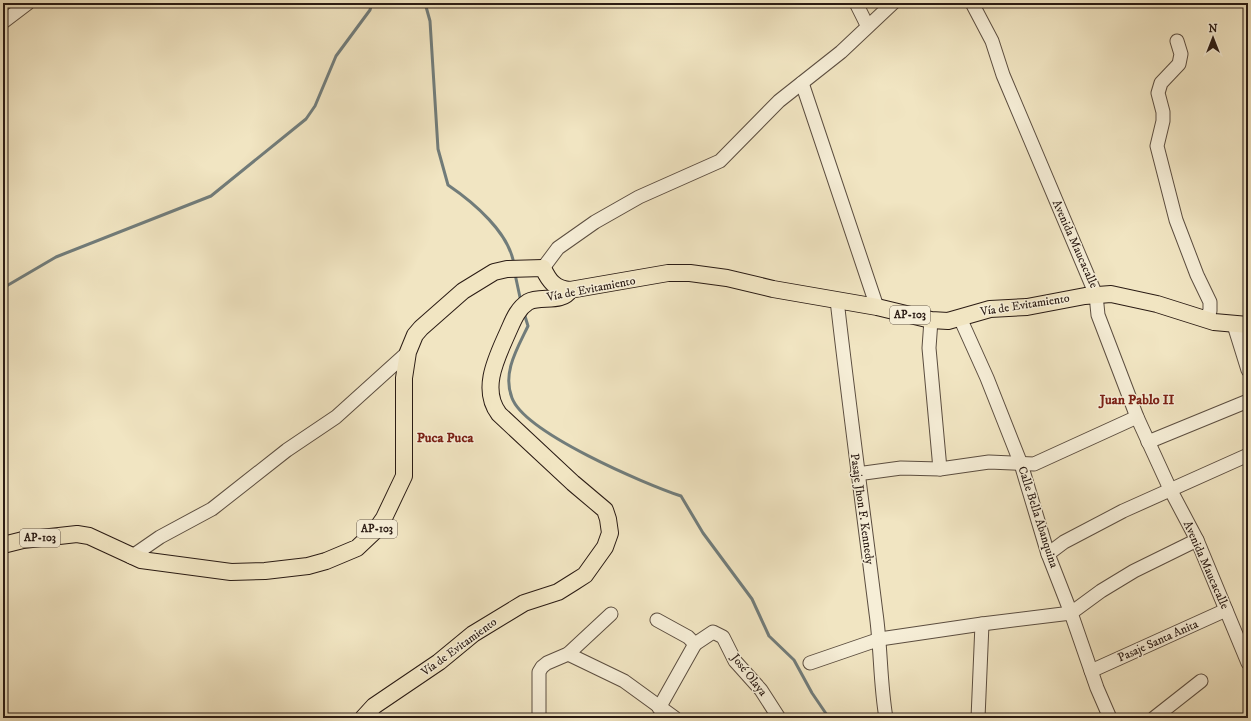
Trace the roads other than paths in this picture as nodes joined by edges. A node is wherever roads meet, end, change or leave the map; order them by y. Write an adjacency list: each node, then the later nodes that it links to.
1 (28, 3): 5 (street)
2 (856, 3): 6 (street)
3 (893, 3): 6 (street)
4 (972, 3): 11 (street, Avenida Maucacalle)
5 (3, 22)
6 (867, 25): 8 (street)
7 (1177, 42): 15 (street)
8 (802, 83): 9 (street); 13 (street)
9 (543, 268): 10 (main road, AP-103); 18 (main road, AP-103)
10 (570, 290): 12 (main road, Vía de Evitamiento / AP-103); 45 (main road, Vía de Evitamiento)
11 (1096, 295): 14 (main road, Vía de Evitamiento / AP-103); 15 (main road, Vía de Evitamiento / AP-103); 21 (street, Avenida Maucacalle)
12 (837, 300): 13 (main road, Vía de Evitamiento / AP-103); 26 (street, Pasaje Jhon F. Kennedy)
13 (877, 307): 16 (main road, Vía de Evitamiento / AP-103)
14 (960, 318): 16 (main road, Vía de Evitamiento / AP-103); 24 (street, Calle Bella Abanquina)
15 (1205, 319): 17 (main road, Vía de Evitamiento / AP-103)
16 (931, 320): 25 (street)
17 (1241, 325): 19 (street)
18 (408, 352): 31 (street); 31 (main road, AP-103)
19 (1248, 370)
20 (1248, 402): 22 (street)
21 (1137, 417): 22 (street, Avenida Maucacalle); 24 (street)
22 (1148, 442): 27 (street, Avenida Maucacalle)
23 (1248, 455): 27 (street)
24 (1021, 464): 25 (street); 30 (street, Calle Bella Abanquina)
25 (940, 469): 26 (street)
26 (857, 474): 37 (street, Pasaje Jhon F. Kennedy)
27 (1170, 489): 28 (street, Avenida Maucacalle); 30 (street)
28 (1197, 540): 32 (street, Avenida Maucacalle); 33 (street)
29 (3, 545): 31 (main road, AP-103)
30 (1048, 554): 33 (street, Calle Bella Abanquina)
31 (131, 557)
32 (1226, 610): 41 (street, Avenida Maucacalle); 42 (street, Pasaje Santa Anita)
33 (1071, 613): 36 (street); 42 (street, Calle Bella Abanquina)
34 (611, 614): 39 (street)
35 (657, 620): 38 (street)
36 (982, 624): 37 (street); 50 (street)
37 (880, 639): 40 (street); 49 (street, Pasaje Jhon F. Kennedy)
38 (695, 644): 44 (street); 48 (street, José Olaya)
39 (568, 654): 44 (street); 46 (street)
40 (810, 663)
41 (1248, 663)
42 (1091, 671): 51 (street, Calle Bella Abanquina)
43 (1201, 681): 52 (street)
44 (659, 708): 47 (street)
45 (363, 718)
46 (539, 718)
47 (675, 718)
48 (779, 718)
49 (886, 718)
50 (978, 718)
51 (1110, 718)
52 (1154, 718)

